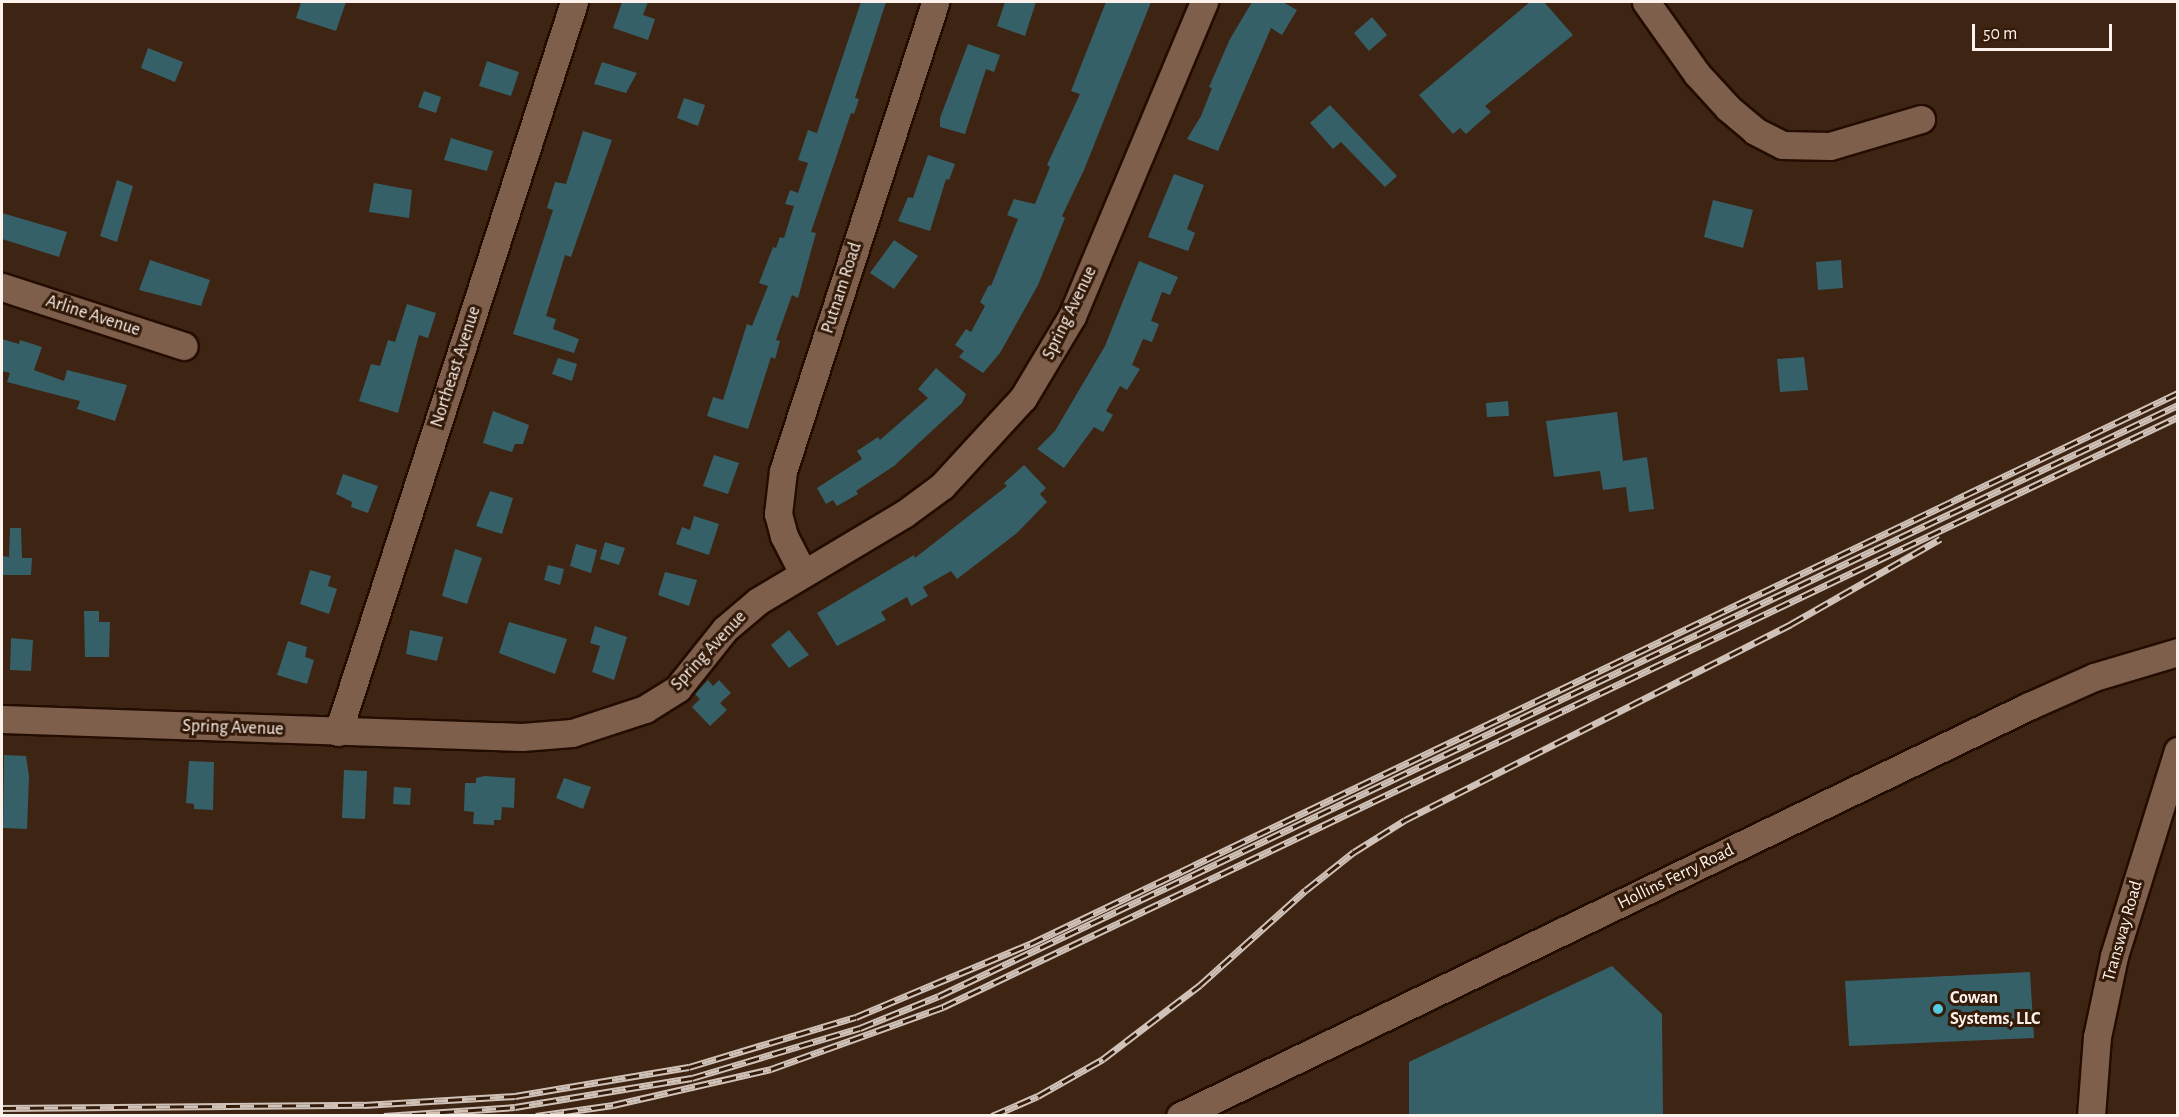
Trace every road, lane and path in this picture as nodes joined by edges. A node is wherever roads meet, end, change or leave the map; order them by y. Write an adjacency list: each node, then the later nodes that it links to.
1 (574, 2): 11 (street, Northeast Avenue)
2 (936, 2): 8 (street, Putnam Road)
3 (1204, 2): 8 (street, Spring Avenue)
4 (1646, 2): 5 (street)
5 (1921, 119)
6 (2, 287): 7 (street, Arline Avenue)
7 (184, 346)
8 (803, 573): 11 (street, Spring Avenue)
9 (2178, 652): 13 (street, Hollins Ferry Road)
10 (2, 719): 11 (street, Spring Avenue)
11 (338, 732)
12 (2178, 751): 14 (street, Transway Road)
13 (1180, 1116)
14 (2091, 1116)

